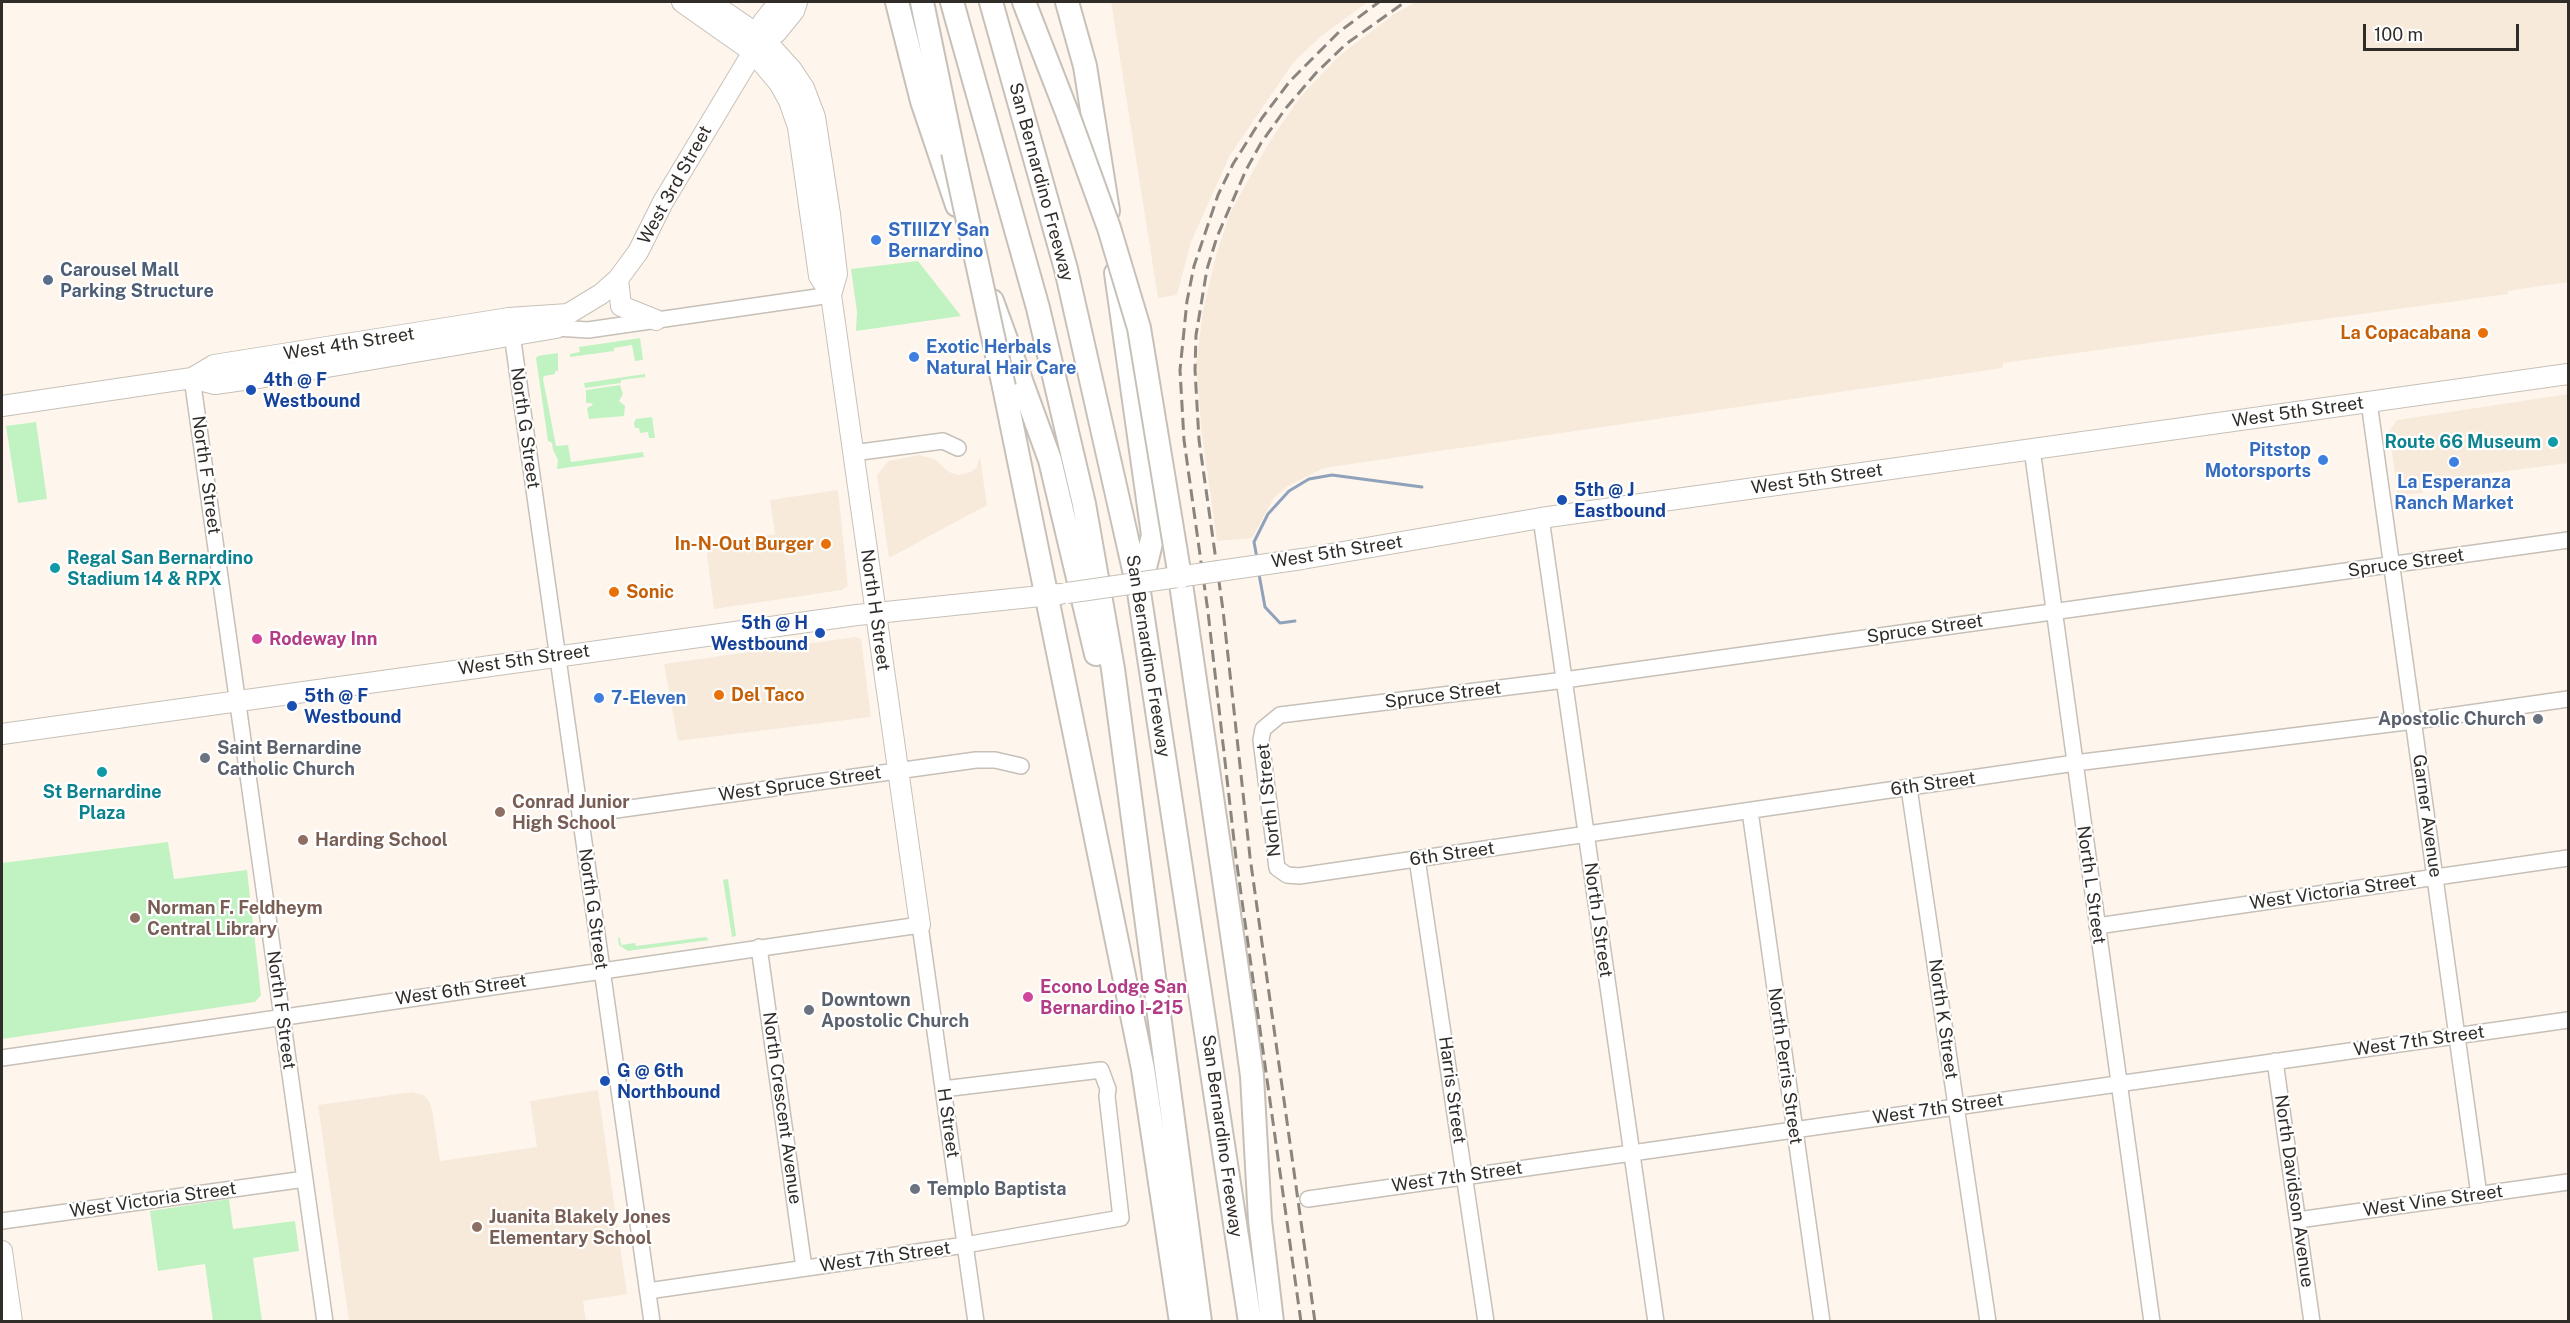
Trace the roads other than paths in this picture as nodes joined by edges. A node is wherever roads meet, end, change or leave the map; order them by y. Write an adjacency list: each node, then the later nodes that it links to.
1 (682, 2): 11 (main road)
2 (710, 2): 11 (main road)
3 (779, 2): 11 (main road, West 3rd Street)
4 (797, 2): 11 (main road, West 3rd Street)
5 (897, 2): 46 (highway)
6 (922, 2): 29 (highway, bridge)
7 (952, 2): 46 (highway, San Bernardino Freeway)
8 (991, 2): 28 (highway, San Bernardino Freeway)
9 (1024, 2): 27 (highway, bridge)
10 (1067, 2): 28 (highway)
11 (758, 45): 12 (main road, West 3rd Street); 13 (main road, North H Street)
12 (618, 279): 14 (main road); 15 (main road, West 3rd Street)
13 (831, 295): 14 (street); 23 (main road, North H Street)
14 (656, 320): 15 (street)
15 (562, 321): 16 (main road, West 3rd Street)
16 (511, 327): 18 (main road, West 4th Street); 32 (street, North G Street)
17 (2568, 374): 19 (main road, West 5th Street)
18 (192, 378): 20 (main road, West 4th Street); 35 (street, North F Street)
19 (2369, 402): 22 (main road, West 5th Street); 26 (street, Garner Avenue)
20 (2, 406)
21 (958, 448): 23 (street)
22 (2032, 449): 24 (main road, West 5th Street); 30 (street, North L Street)
23 (853, 453): 31 (main road, North H Street)
24 (1540, 518): 27 (main road, West 5th Street, bridge); 33 (street, North J Street)
25 (2568, 540): 26 (street, Spruce Street)
26 (2392, 565): 30 (street, Spruce Street); 37 (street, Garner Avenue)
27 (1180, 577): 29 (main road, West 5th Street, bridge); 83 (highway)
28 (1139, 592): 82 (highway, San Bernardino Freeway)
29 (1056, 595): 31 (main road, West 5th Street); 80 (highway)
30 (2054, 611): 33 (street, Spruce Street); 39 (street, North L Street)
31 (876, 613): 32 (main road, West 5th Street); 41 (main road, North H Street)
32 (558, 655): 35 (main road, West 5th Street); 44 (street, North G Street)
33 (1564, 680): 36 (street, Spruce Street); 45 (street, North J Street)
34 (2568, 699): 37 (street, 6th Street)
35 (238, 700): 38 (main road, West 5th Street); 55 (street, North F Street)
36 (1280, 715): 49 (street, North I Street)
37 (2414, 721): 39 (street, 6th Street); 50 (street, Garner Avenue)
38 (2, 734)
39 (2075, 763): 42 (street, 6th Street); 52 (street, North L Street)
40 (1021, 766): 41 (street, West Spruce Street)
41 (898, 771): 44 (street, West Spruce Street); 51 (main road, North H Street)
42 (1909, 788): 43 (street, 6th Street); 62 (street, North K Street)
43 (1750, 811): 45 (street, 6th Street); 63 (street, North Perris Street)
44 (580, 815): 54 (street, North G Street)
45 (1586, 834): 48 (street, 6th Street); 64 (street, North J Street)
46 (1140, 858): 81 (highway, San Bernardino Freeway)
47 (2568, 858): 50 (street, West Victoria Street)
48 (1417, 859): 49 (street, 6th Street); 65 (street, Harris Street)
49 (1299, 876)
50 (2436, 877): 52 (street, West Victoria Street); 57 (street, Garner Avenue)
51 (920, 925): 53 (street, West 6th Street); 61 (street, H Street)
52 (2097, 926): 60 (street, North L Street)
53 (759, 947): 54 (street, West 6th Street); 74 (street, North Crescent Avenue)
54 (602, 970): 55 (street, West 6th Street); 75 (street, North G Street)
55 (282, 1017): 58 (street, West 6th Street); 66 (street, North F Street)
56 (2568, 1020): 57 (street, West 7th Street)
57 (2458, 1035): 59 (street, West 7th Street); 68 (street, Garner Avenue)
58 (2, 1058)
59 (2275, 1061): 60 (street, West 7th Street); 70 (street, North Davidson Avenue)
60 (2118, 1083): 62 (street, West 7th Street); 88 (street, North L Street)
61 (943, 1089): 72 (street, H Street); 72 (street, West 7th Street)
62 (1956, 1106): 63 (street, West 7th Street); 87 (street, North K Street)
63 (1794, 1129): 64 (street, West 7th Street); 86 (street, North Perris Street)
64 (1630, 1153): 65 (street, West 7th Street); 85 (street, North J Street)
65 (1464, 1176): 69 (street, West 7th Street); 84 (street, Harris Street)
66 (305, 1179): 71 (street, West Victoria Street); 77 (street, North F Street)
67 (2568, 1182): 68 (street, West Vine Street)
68 (2479, 1195): 70 (street, West Vine Street)
69 (1308, 1199)
70 (2298, 1220): 89 (street, North Davidson Avenue)
71 (2, 1221)
72 (965, 1245): 74 (street, West 7th Street); 79 (street, H Street)
73 (2, 1251): 76 (main road)
74 (804, 1268): 75 (street, West 7th Street)
75 (648, 1291): 78 (street, North G Street)
76 (12, 1322)
77 (325, 1322)
78 (652, 1322)
79 (976, 1322)
80 (1181, 1322)
81 (1200, 1322)
82 (1250, 1322)
83 (1272, 1322)
84 (1486, 1322)
85 (1656, 1322)
86 (1822, 1322)
87 (1988, 1322)
88 (2152, 1322)
89 (2312, 1322)

